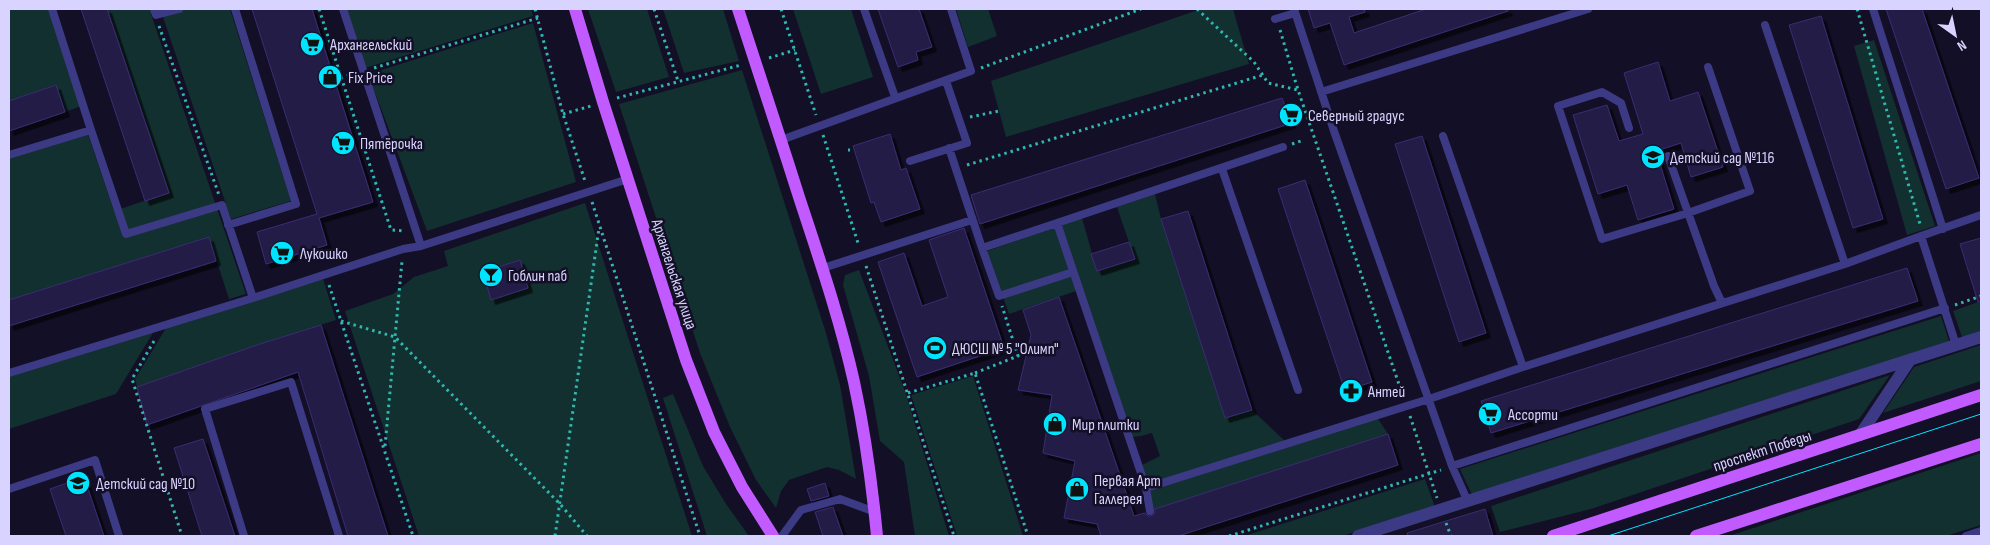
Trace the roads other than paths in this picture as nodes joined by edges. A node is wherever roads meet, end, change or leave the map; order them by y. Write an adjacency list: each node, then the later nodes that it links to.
1 (52, 9): 20 (lane)
2 (179, 9): 12 (lane)
3 (234, 9): 34 (lane)
4 (343, 9): 37 (lane)
5 (575, 9): 29 (main road, Архангельская улица)
6 (738, 9): 22 (main road)
7 (864, 9): 18 (lane)
8 (951, 9): 16 (lane)
9 (1588, 9): 17 (lane)
10 (1873, 9): 35 (lane)
11 (1295, 11): 13 (lane); 17 (lane)
12 (155, 12)
13 (1276, 19)
14 (1765, 25): 39 (lane)
15 (1708, 67): 30 (lane)
16 (946, 81): 18 (lane); 24 (lane)
17 (1321, 92): 52 (lane)
18 (895, 97): 22 (lane)
19 (1628, 128): 30 (lane)
20 (91, 130): 25 (lane); 34 (lane)
21 (1443, 136): 48 (lane)
22 (781, 140): 40 (main road)
23 (1283, 147): 28 (lane)
24 (949, 148): 27 (lane); 32 (lane)
25 (9, 156)
26 (1668, 156): 30 (lane)
27 (910, 161)
28 (1222, 169): 33 (lane); 50 (lane)
29 (628, 179): 37 (lane); 65 (main road, Архангельская улица)
30 (1688, 213): 43 (lane)
31 (1981, 215): 35 (lane)
32 (972, 220): 38 (lane); 40 (lane)
33 (1057, 223): 38 (lane); 41 (lane)
34 (228, 225): 42 (lane)
35 (1943, 229): 36 (lane)
36 (1922, 236): 39 (lane); 44 (lane)
37 (421, 246): 42 (lane)
38 (982, 248): 41 (lane)
39 (1845, 264): 43 (lane)
40 (822, 268): 60 (main road)
41 (1073, 272): 56 (lane)
42 (253, 298): 49 (lane)
43 (1722, 303): 48 (lane)
44 (1945, 308): 46 (lane); 55 (lane)
45 (1981, 337): 46 (street)
46 (1956, 346): 47 (street)
47 (1910, 360): 53 (street); 58 (street)
48 (1523, 367): 52 (lane)
49 (9, 373)
50 (1298, 390)
51 (1981, 395): 53 (main road, проспект Победы)
52 (1429, 400): 55 (lane); 56 (lane)
53 (1860, 435): 69 (main road, проспект Победы)
54 (1981, 444): 70 (main road)
55 (1452, 466): 58 (lane)
56 (1146, 488): 59 (lane)
57 (9, 489): 62 (lane)
58 (1468, 502): 68 (street)
59 (1150, 511)
60 (874, 512): 66 (lane); 67 (main road)
61 (1981, 531): 71 (lane)
62 (119, 536)
63 (244, 536): 64 (lane)
64 (339, 536)
65 (773, 536)
66 (782, 536)
67 (877, 536)
68 (1358, 536)
69 (1554, 536)
70 (1696, 536)
71 (1966, 536)

